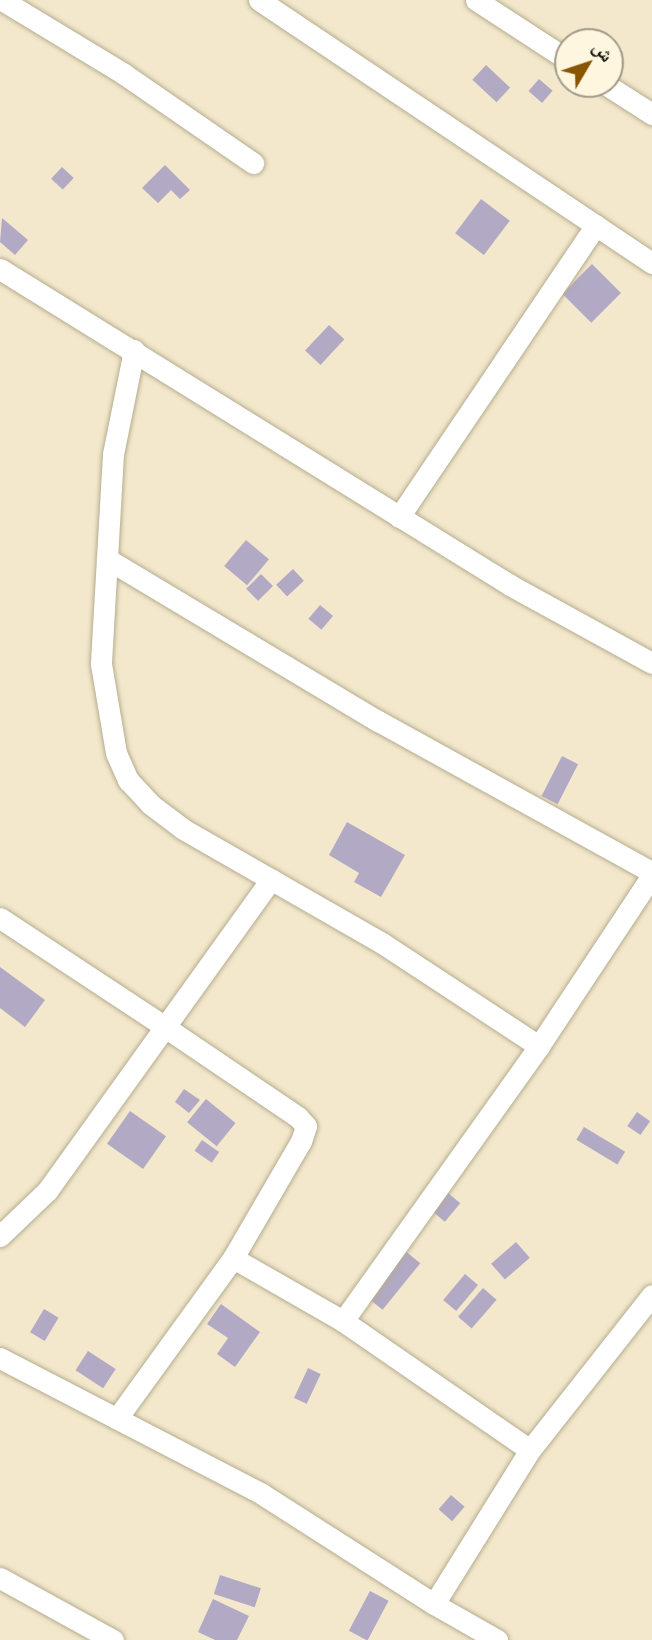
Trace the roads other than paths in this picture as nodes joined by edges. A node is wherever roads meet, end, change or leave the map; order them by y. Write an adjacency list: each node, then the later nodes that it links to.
1 (2, 0): 7 (street)
2 (259, 0): 8 (street)
3 (476, 0): 4 (street)
4 (554, 51)
5 (624, 96): 6 (street)
6 (652, 114)
7 (253, 163)
8 (596, 225): 9 (street); 12 (street)
9 (652, 263)
10 (0, 269): 11 (street)
11 (134, 350): 12 (street); 13 (street)
12 (399, 517): 14 (street)
13 (107, 559): 15 (street); 16 (street)
14 (652, 663)
15 (652, 873): 19 (street)
16 (271, 879): 18 (street); 19 (street)
17 (0, 918): 18 (street)
18 (165, 1027): 20 (street); 21 (street)
19 (539, 1046): 23 (street)
20 (0, 1236)
21 (233, 1258): 23 (street); 25 (street)
22 (652, 1294): 26 (street)
23 (343, 1321): 26 (street)
24 (0, 1358): 25 (street)
25 (117, 1418): 28 (street)
26 (530, 1450): 28 (street)
27 (0, 1578): 29 (street)
28 (434, 1604): 30 (street)
29 (113, 1640)
30 (497, 1640)

